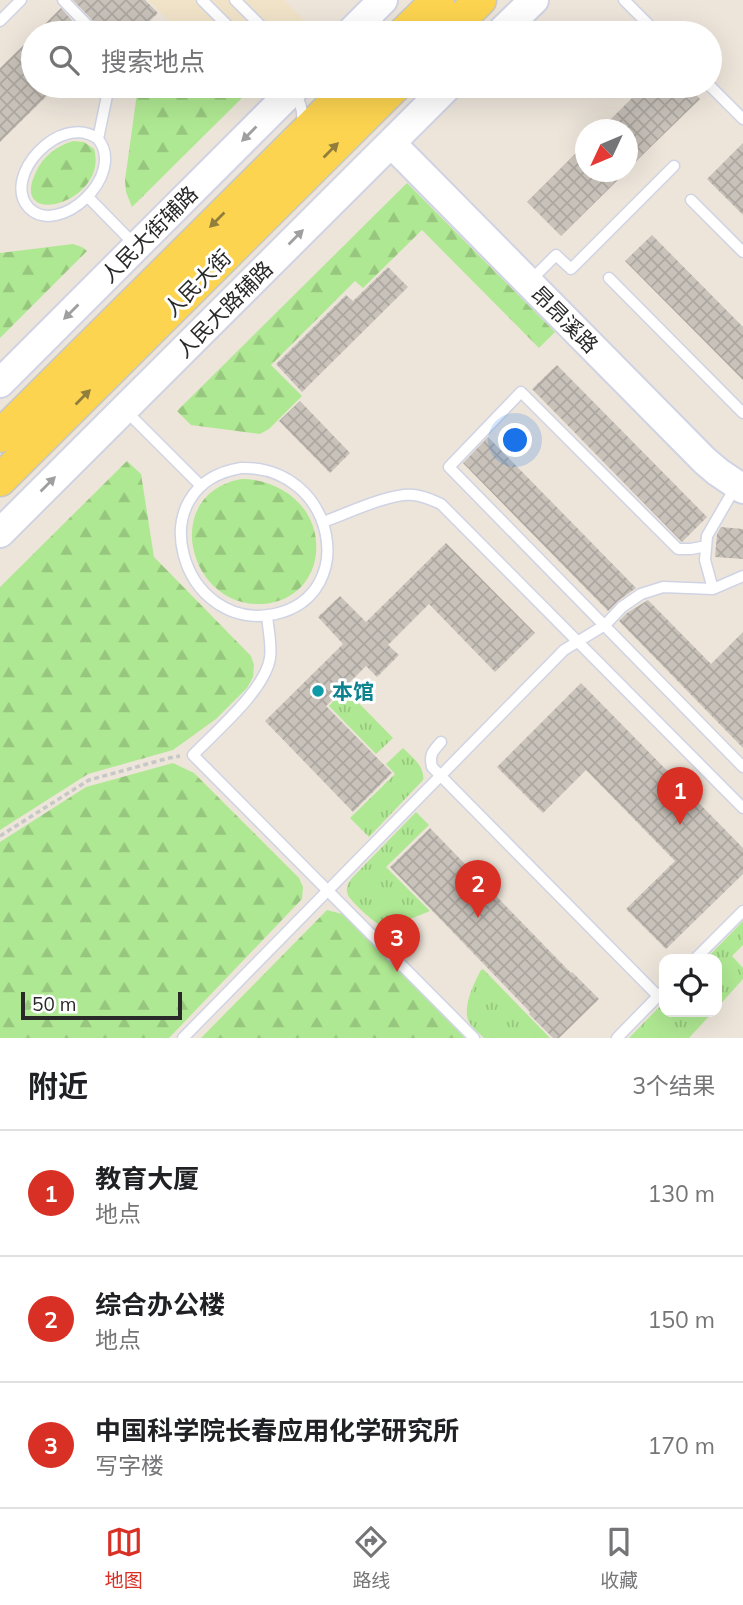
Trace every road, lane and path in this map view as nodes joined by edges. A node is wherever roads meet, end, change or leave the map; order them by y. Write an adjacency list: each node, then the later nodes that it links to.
1 (21, 0): 10 (lane)
2 (63, 0): 11 (lane)
3 (202, 0): 12 (lane)
4 (235, 0): 13 (lane)
5 (383, 0): 14 (main road)
6 (438, 0): 15 (main road)
7 (480, 0): 16 (main road)
8 (534, 0): 17 (main road)
9 (624, 0): 18 (lane)
10 (0, 21)
11 (84, 21)
12 (224, 21)
13 (256, 21)
14 (362, 21)
15 (416, 21)
16 (459, 21)
17 (512, 21)
18 (645, 21)
19 (107, 98): 27 (lane)
20 (282, 98): 33 (main road, 人民大街辅路, one-way to 33)
21 (298, 98): 28 (lane)
22 (336, 98): 28 (main road, 人民大街)
23 (383, 98): 41 (main road, 人民大街, one-way to 23)
24 (436, 98): 29 (main road, 人民大路辅路)
25 (722, 98): 26 (lane)
26 (743, 119)
27 (98, 139): 31 (lane); 31 (lane)
28 (298, 139): 40 (main road, 人民大街, one-way to 40)
29 (391, 143): 36 (main road, 昂昂溪路); 38 (main road, 人民大路辅路, one-way to 29)
30 (674, 166): 36 (lane)
31 (88, 197): 33 (lane)
32 (691, 200): 34 (lane)
33 (136, 246): 37 (main road, 人民大街辅路, one-way to 37)
34 (743, 252)
35 (609, 278): 39 (lane)
36 (529, 282): 43 (main road, 昂昂溪路)
37 (0, 383)
38 (124, 409): 42 (lane); 45 (main road, 人民大路辅路, one-way to 38)
39 (743, 413)
40 (0, 436)
41 (0, 480)
42 (201, 486): 44 (lane); 49 (lane)
43 (740, 487): 46 (lane)
44 (323, 522): 49 (lane); 51 (lane)
45 (0, 533)
46 (706, 546): 48 (lane); 50 (lane)
47 (743, 576): 48 (lane)
48 (713, 589): 50 (lane)
49 (267, 615): 53 (lane)
50 (605, 625): 51 (lane); 54 (lane)
51 (578, 641): 55 (lane); 56 (lane)
52 (441, 742): 55 (lane)
53 (193, 755): 57 (path); 58 (lane)
54 (743, 767)
55 (440, 776): 58 (lane); 61 (lane)
56 (743, 808)
57 (0, 836)
58 (327, 892): 63 (lane); 64 (lane)
59 (743, 911): 60 (lane)
60 (700, 954)
61 (659, 991)
62 (659, 995): 65 (lane)
63 (183, 1038)
64 (474, 1038)
65 (617, 1038)

